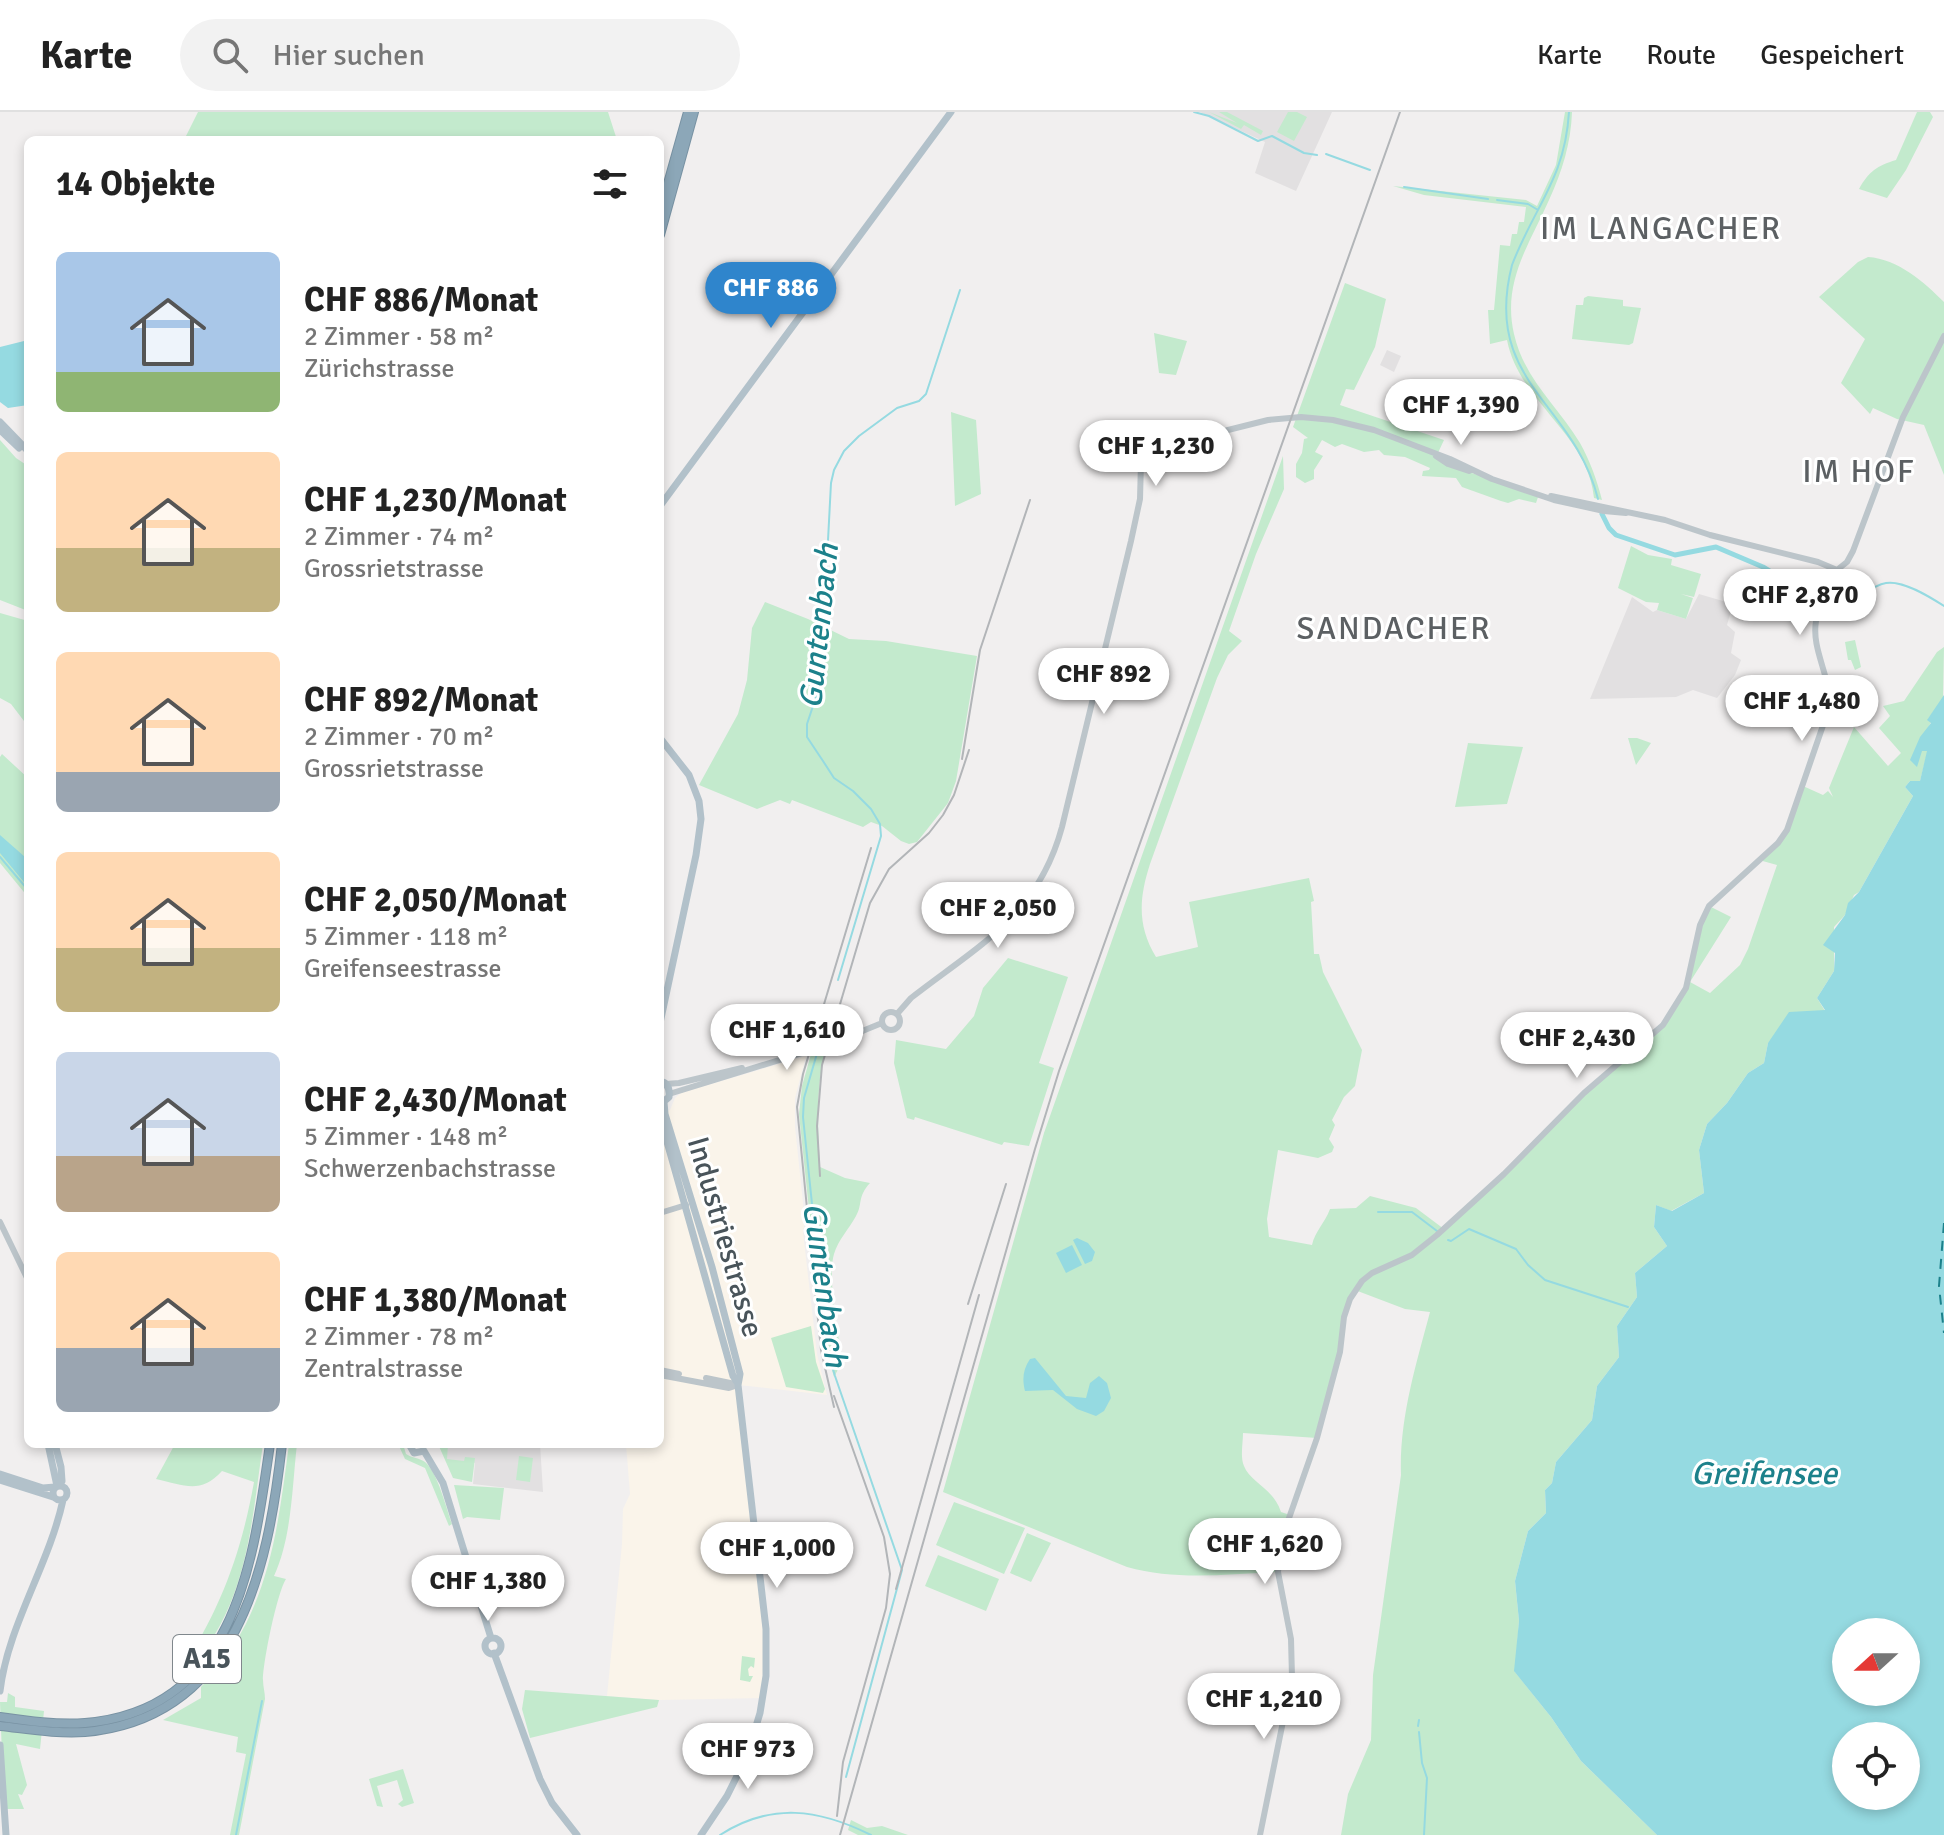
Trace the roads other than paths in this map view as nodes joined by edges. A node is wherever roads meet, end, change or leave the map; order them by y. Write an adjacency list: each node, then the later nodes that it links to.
1 (688, 112): 4 (highway)
2 (694, 112): 5 (highway)
3 (951, 112): 11 (main road)
4 (664, 198)
5 (664, 221)
6 (1944, 336): 12 (street)
7 (0, 422): 9 (main road)
8 (0, 430): 10 (main road)
9 (24, 449)
10 (24, 450)
11 (664, 501)
12 (1837, 570): 15 (street); 51 (street)
13 (664, 743): 14 (main road)
14 (664, 1004)
15 (897, 1014): 16 (street); 16 (street)
16 (882, 1023): 17 (street)
17 (753, 1066): 18 (street); 19 (street)
18 (733, 1069): 19 (street); 20 (street)
19 (726, 1075): 22 (street)
20 (664, 1081)
21 (664, 1085): 22 (main road)
22 (669, 1094): 23 (main road, Industriestrasse)
23 (664, 1100)
24 (664, 1110): 34 (main road, Industriestrasse)
25 (664, 1131): 26 (main road, Industriestrasse)
26 (686, 1205): 27 (street); 30 (main road, Industriestrasse)
27 (664, 1212)
28 (0, 1222): 29 (street)
29 (24, 1272)
30 (729, 1360): 33 (street); 34 (main road, Industriestrasse)
31 (664, 1374): 34 (street)
32 (664, 1374): 33 (street)
33 (713, 1380): 34 (street)
34 (738, 1385): 50 (main road, Industriestrasse)
35 (49, 1448): 42 (main road)
36 (56, 1448): 42 (main road)
37 (269, 1448): 45 (highway, A15)
38 (281, 1448): 46 (highway, A15)
39 (426, 1448): 49 (main road)
40 (0, 1474): 42 (main road)
41 (0, 1480): 43 (main road)
42 (58, 1487): 43 (main road); 43 (main road)
43 (57, 1499): 44 (main road)
44 (0, 1691)
45 (0, 1717)
46 (0, 1726)
47 (0, 1745): 48 (main road)
48 (6, 1835)
49 (577, 1835)
50 (701, 1835)
51 (1260, 1835)

